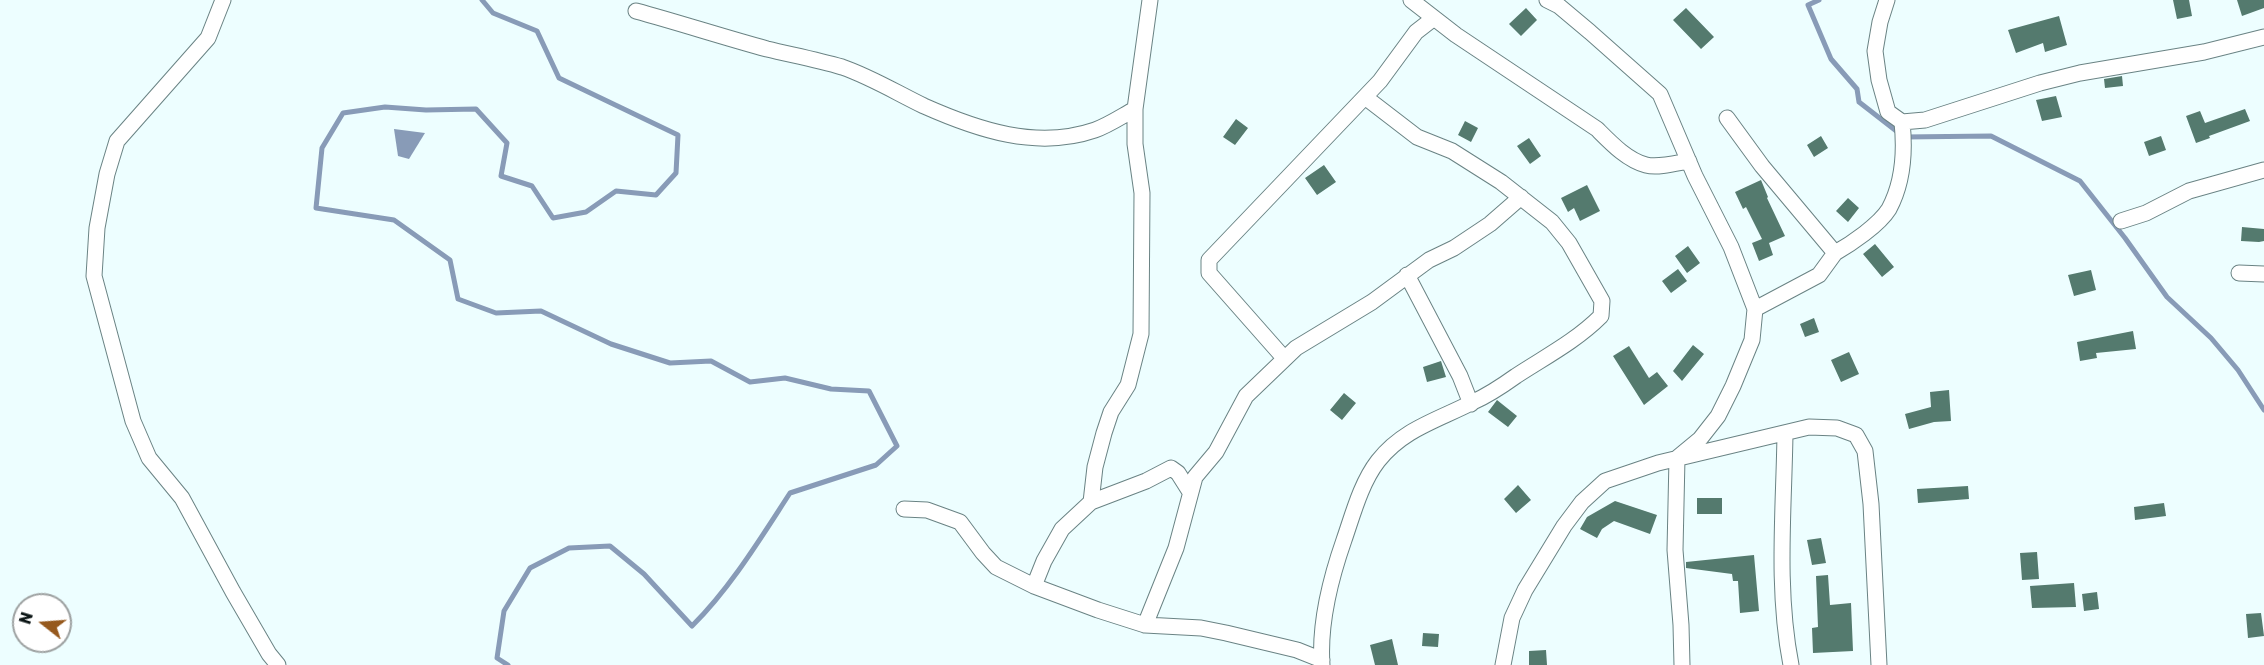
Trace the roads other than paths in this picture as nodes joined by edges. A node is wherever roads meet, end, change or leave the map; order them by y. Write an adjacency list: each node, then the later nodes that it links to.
1 (223, 0): 32 (street)
2 (1150, 0): 10 (street)
3 (1411, 0): 7 (street)
4 (1547, 0): 13 (street)
5 (1887, 0): 12 (street)
6 (636, 10): 10 (street)
7 (1434, 18): 9 (street); 13 (street)
8 (2264, 37): 12 (street)
9 (1365, 96): 15 (street); 22 (street)
10 (1136, 109): 27 (street)
11 (1727, 118): 17 (street)
12 (1902, 122): 17 (street)
13 (1689, 161): 21 (street)
14 (2264, 170): 16 (street)
15 (1521, 197): 20 (street); 23 (street)
16 (2121, 221)
17 (1835, 253): 21 (street)
18 (2239, 273): 19 (street)
19 (2264, 274)
20 (1407, 275): 22 (street); 23 (street)
21 (1755, 309): 25 (street)
22 (1284, 358): 26 (street)
23 (1471, 404): 31 (street)
24 (1785, 433): 25 (street); 35 (street); 36 (street)
25 (1677, 458): 33 (street); 34 (street)
26 (1190, 492): 27 (street); 30 (street)
27 (1090, 502): 29 (street)
28 (904, 509): 29 (street)
29 (1035, 586): 30 (street)
30 (1145, 625): 31 (street)
31 (1322, 662)
32 (278, 665)
33 (1503, 665)
34 (1682, 665)
35 (1791, 665)
36 (1879, 665)

